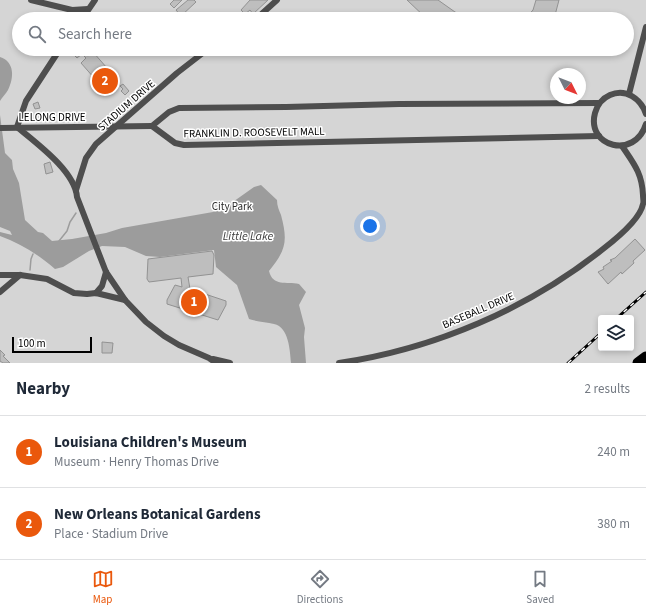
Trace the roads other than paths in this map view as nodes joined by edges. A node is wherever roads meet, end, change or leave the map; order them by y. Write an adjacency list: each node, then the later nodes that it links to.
1 (32, 0): 4 (street)
2 (95, 0): 4 (street)
3 (277, 0): 5 (street)
4 (88, 10)
5 (264, 12)
6 (646, 27): 9 (street)
7 (55, 56): 14 (street)
8 (199, 56): 15 (street, STADIUM DRIVE)
9 (628, 94): 10 (street); 11 (street)
10 (599, 103): 13 (street); 17 (street)
11 (646, 114)
12 (646, 124): 18 (street)
13 (152, 126): 15 (street, LELONG DRIVE); 17 (street, FRANKLIN D. ROOSEVELT MALL)
14 (17, 127): 15 (street, LELONG DRIVE); 16 (street, LELONG DRIVE); 19 (street)
15 (116, 127): 19 (street, STADIUM DRIVE)
16 (3, 128)
17 (599, 136): 18 (street)
18 (622, 146): 30 (street, BASEBALL DRIVE)
19 (76, 190): 20 (street)
20 (106, 272): 24 (street); 25 (street)
21 (0, 275): 22 (street)
22 (20, 276): 23 (street); 24 (street)
23 (0, 292)
24 (96, 292): 25 (street)
25 (125, 300): 27 (street)
26 (646, 357): 31 (highway)
27 (209, 358): 28 (street); 29 (street)
28 (216, 363)
29 (230, 363)
30 (339, 363)
31 (638, 363)

